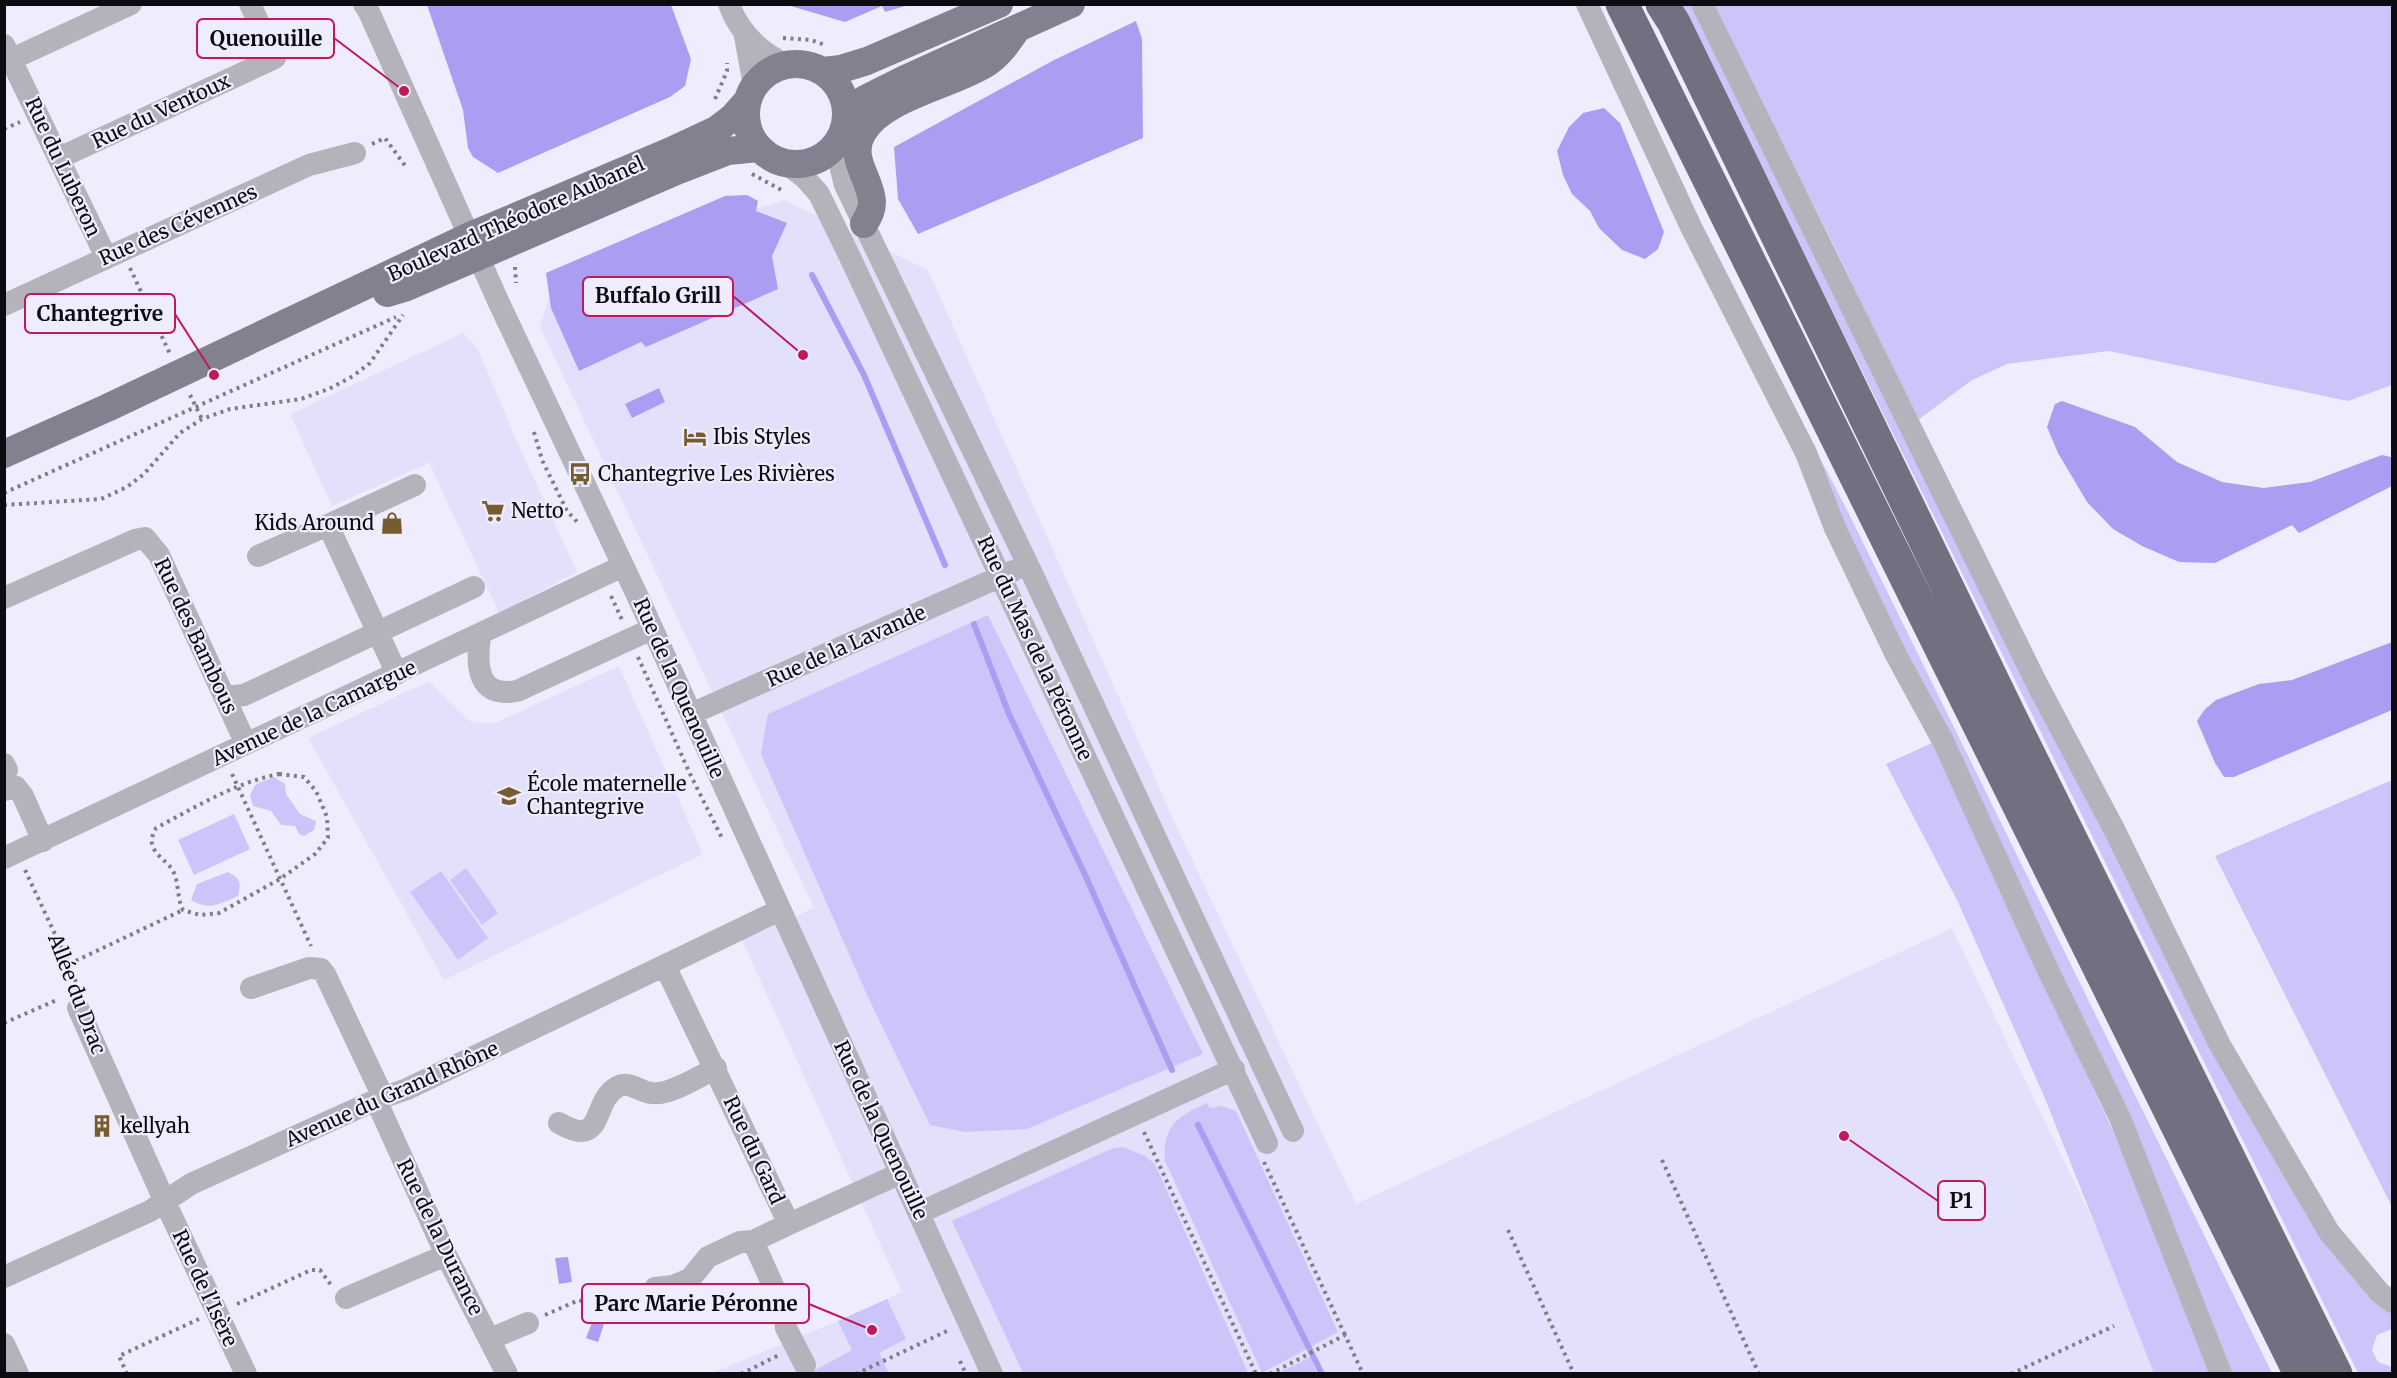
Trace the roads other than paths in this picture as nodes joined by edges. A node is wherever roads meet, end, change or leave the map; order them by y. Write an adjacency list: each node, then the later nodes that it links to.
1 (131, 4): 13 (street)
2 (250, 4): 20 (street, Rue du Ventoux)
3 (364, 4): 24 (street, Rue de la Quenouille)
4 (729, 4): 12 (street)
5 (999, 4): 14 (main road)
6 (1071, 4): 11 (main road)
7 (1587, 4): 74 (street)
8 (1622, 4): 75 (highway)
9 (1662, 4): 76 (highway)
10 (1702, 4): 65 (street)
11 (1017, 29): 17 (main road); 23 (main road)
12 (745, 36): 15 (street); 16 (street)
13 (8, 52): 20 (street, Rue du Luberon)
14 (827, 59): 15 (main road); 17 (main road)
15 (787, 65): 16 (main road)
16 (751, 93): 21 (main road); 24 (main road, Boulevard Théodore Aubanel)
17 (847, 114): 18 (main road)
18 (839, 142): 22 (main road); 23 (street, Rue du Mas de la Péronne)
19 (355, 153): 25 (street, Rue des Cévennes)
20 (59, 158): 25 (street, Rue du Luberon)
21 (753, 160): 22 (main road); 24 (main road, Boulevard Théodore Aubanel)
22 (788, 165): 33 (street, Rue du Mas de la Péronne)
23 (864, 224): 31 (street, Rue du Mas de la Péronne)
24 (475, 246): 27 (main road, Boulevard Théodore Aubanel); 32 (street, Rue de la Quenouille)
25 (114, 254): 26 (street, Rue des Cévennes)
26 (4, 305)
27 (4, 453)
28 (415, 485): 29 (street)
29 (328, 525): 30 (street); 37 (street)
30 (258, 556)
31 (1028, 565): 33 (street, Rue de la Lavande); 54 (street, Rue du Mas de la Péronne)
32 (623, 566): 36 (street, Rue de la Quenouille); 38 (street, Avenue de la Camargue)
33 (1001, 577): 41 (street, Rue de la Lavande); 51 (street, Rue du Mas de la Péronne)
34 (474, 587): 37 (street)
35 (4, 598): 40 (street, Rue des Bambous)
36 (652, 629): 38 (street); 41 (street, Rue de la Quenouille)
37 (377, 632): 39 (street); 40 (street)
38 (480, 635): 39 (street, Avenue de la Camargue)
39 (397, 674): 42 (street, Avenue de la Camargue)
40 (225, 697): 42 (street, Rue des Bambous)
41 (691, 714): 46 (street, Rue de la Quenouille)
42 (238, 748): 44 (street, Avenue de la Camargue)
43 (5, 774): 44 (street)
44 (43, 841): 45 (street, Avenue de la Camargue)
45 (11, 855)
46 (780, 910): 47 (street, Avenue du Grand Rhône); 56 (street, Rue de la Quenouille)
47 (665, 966): 50 (street, Rue du Gard); 52 (street, Avenue du Grand Rhône)
48 (251, 988): 52 (street, Rue de la Durance)
49 (78, 999): 57 (street, Allée du Drac)
50 (716, 1068): 53 (street); 59 (street, Rue du Gard)
51 (1234, 1069): 55 (street, Rue du Mas de la Péronne); 58 (street)
52 (379, 1098): 57 (street, Avenue du Grand Rhône); 61 (street, Rue de la Durance)
53 (559, 1123)
54 (1293, 1131)
55 (1263, 1147)
56 (901, 1173): 58 (street, Rue de la Quenouille); 59 (street, Rue du Gard)
57 (165, 1202): 62 (street, Avenue du Grand Rhône); 71 (street, Rue de l'Isère)
58 (919, 1213): 73 (street, Rue de la Quenouille)
59 (789, 1224): 60 (street)
60 (753, 1241): 63 (street); 69 (street)
61 (446, 1255): 64 (street); 67 (street, Rue de la Durance)
62 (4, 1277)
63 (655, 1288)
64 (346, 1298)
65 (2392, 1302)
66 (528, 1323): 67 (street)
67 (490, 1339): 72 (street, Rue de la Durance)
68 (4, 1344): 70 (street)
69 (800, 1356)
70 (18, 1374)
71 (246, 1374)
72 (507, 1374)
73 (992, 1374)
74 (2221, 1374)
75 (2300, 1374)
76 (2336, 1374)

